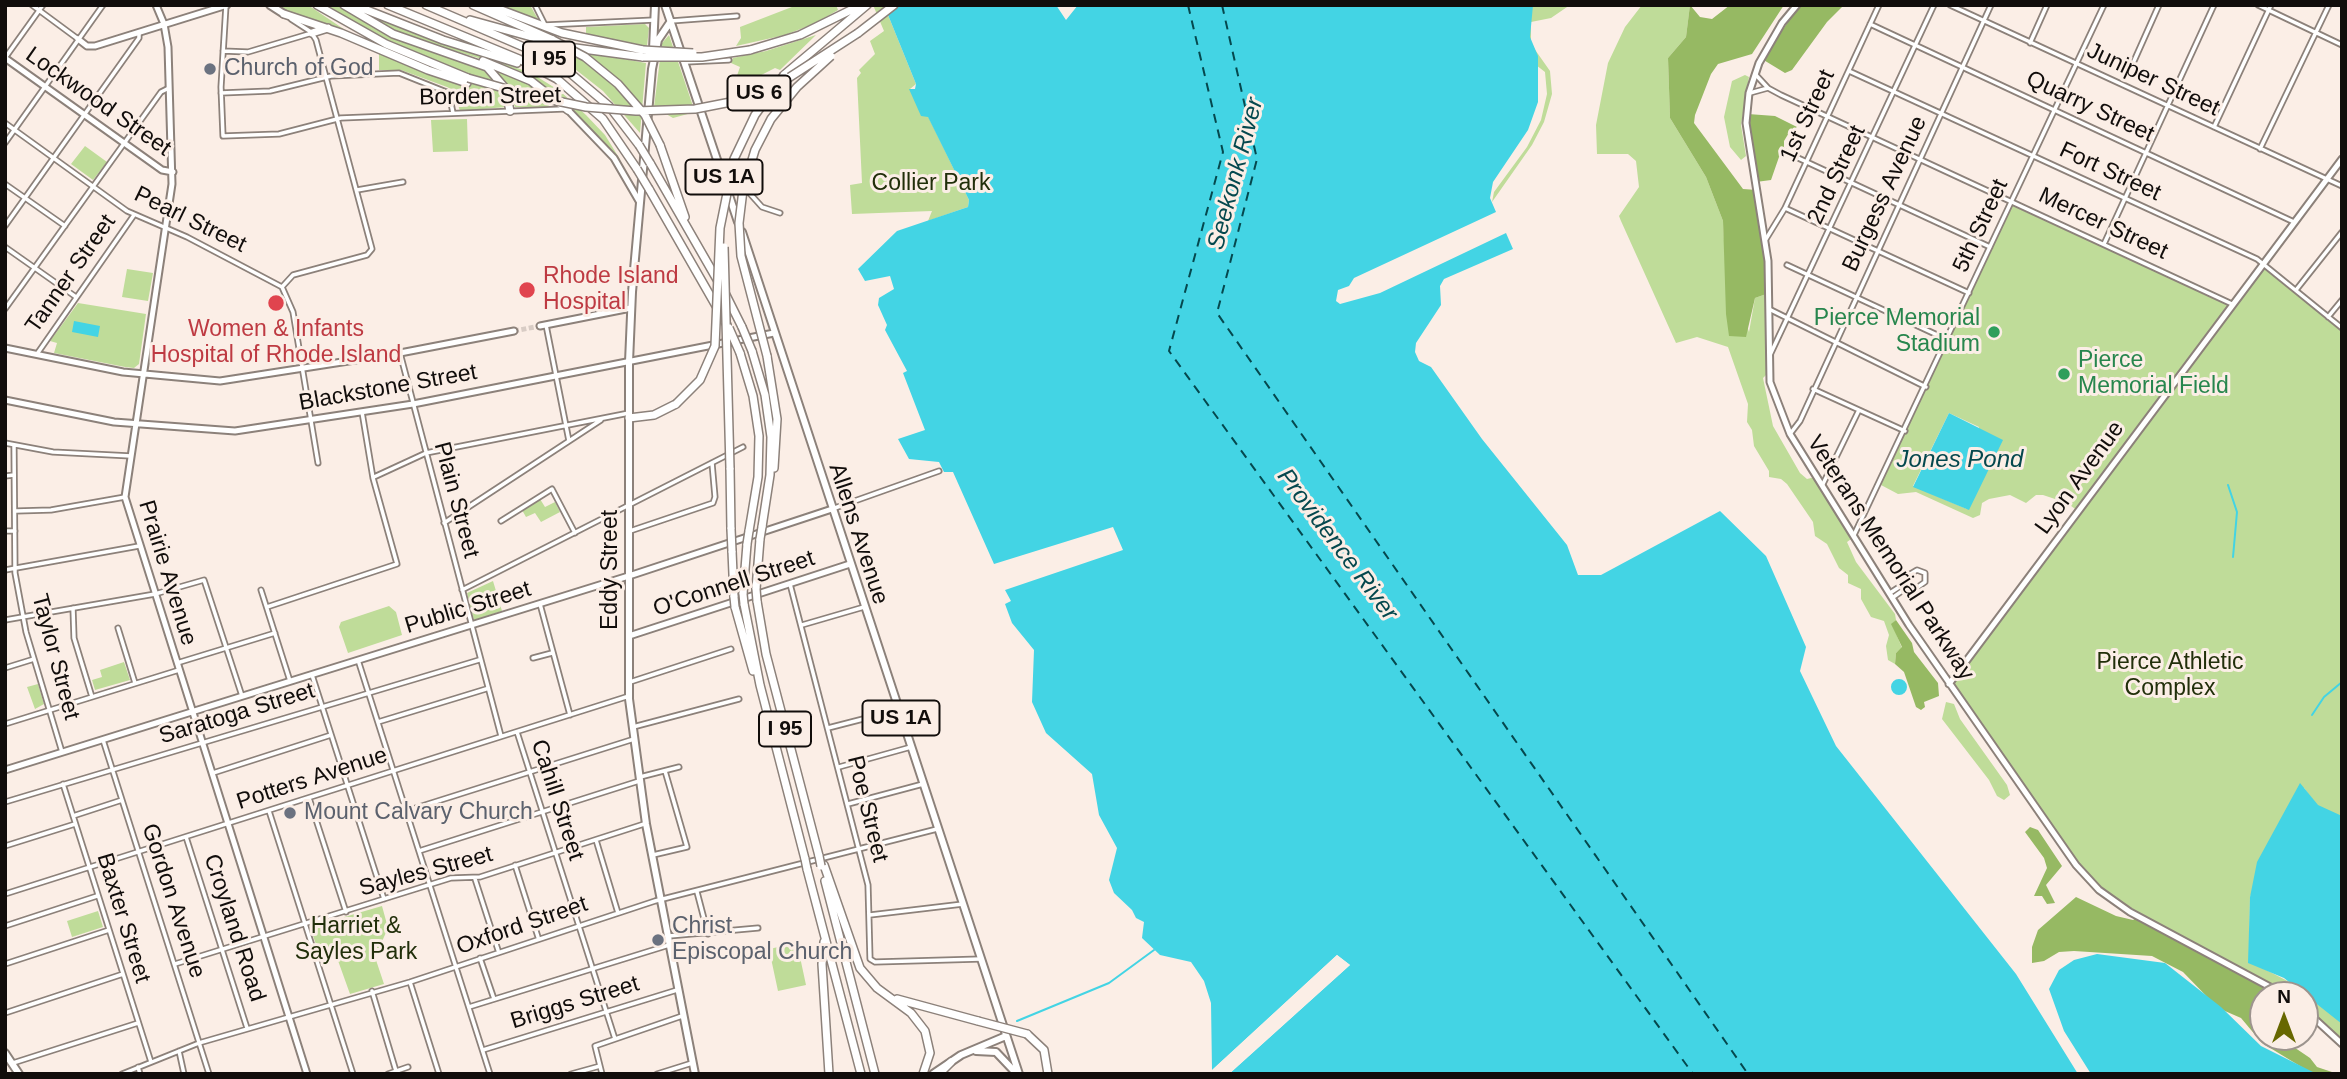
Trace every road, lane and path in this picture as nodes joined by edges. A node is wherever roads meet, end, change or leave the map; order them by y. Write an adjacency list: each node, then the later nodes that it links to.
1 (32, 5): 32 (street)
2 (43, 5): 32 (street)
3 (103, 5): 48 (street)
4 (156, 5): 41 (street, Prairie Avenue)
5 (226, 5): 41 (street); 52 (street)
6 (270, 5): 34 (main road)
7 (317, 5): 66 (highway)
8 (344, 5): 54 (highway)
9 (354, 5): 64 (highway)
10 (388, 5): 64 (highway, I 95)
11 (473, 5): 36 (highway)
12 (488, 5): 36 (highway)
13 (535, 5): 38 (street)
14 (655, 5): 38 (main road, Eddy Street)
15 (861, 5): 37 (highway, US 6)
16 (867, 5): 37 (highway)
17 (894, 5): 46 (highway)
18 (1797, 5): 63 (street, Veterans Memorial Parkway)
19 (1879, 5): 42 (street, 1st Street)
20 (1934, 5): 51 (street, 2nd Street)
21 (1950, 5): 40 (street, Juniper Street)
22 (1991, 5): 40 (street, Burgess Avenue)
23 (2047, 5): 49 (street)
24 (2104, 5): 60 (street, 5th Street)
25 (2159, 5): 58 (street)
26 (2214, 5): 73 (street)
27 (2258, 5): 33 (street)
28 (2271, 5): 33 (street)
29 (2329, 5): 47 (street)
30 (665, 6): 39 (main road, Allens Avenue / US 1A)
31 (430, 7): 53 (highway, US 6); 119 (highway, I 95, bridge)
32 (39, 11): 48 (street); 55 (street)
33 (2269, 11): 47 (street); 83 (street)
34 (284, 14): 43 (highway); 45 (street)
35 (737, 16): 39 (street)
36 (508, 17): 53 (highway); 119 (highway, bridge)
37 (846, 17): 53 (highway, US 6, bridge); 110 (highway, bridge)
38 (654, 20): 56 (main road, Eddy Street)
39 (671, 21): 56 (main road, Eddy Street); 59 (main road, Allens Avenue / US 1A)
40 (1984, 21): 49 (street, Juniper Street); 61 (street, Burgess Avenue)
41 (164, 24): 44 (street); 68 (street, Prairie Avenue)
42 (1870, 24): 51 (street, Quarry Street); 62 (street, 1st Street)
43 (330, 29): 45 (highway); 66 (highway)
44 (139, 32): 48 (street); 79 (street)
45 (312, 33): 52 (street); 65 (street)
46 (858, 33): 66 (highway, US 6, bridge); 182 (highway, bridge)
47 (2316, 33): 50 (street); 88 (street)
48 (78, 39): 67 (street)
49 (2030, 44): 60 (street, Juniper Street)
50 (2342, 45)
51 (1916, 46): 61 (street, Quarry Street); 70 (street, 2nd Street)
52 (223, 51): 71 (street)
53 (643, 53)
54 (462, 56): 74 (highway); 76 (highway)
55 (5, 58): 67 (street, Lockwood Street)
56 (653, 60): 108 (main road, Eddy Street)
57 (729, 60): 59 (street)
58 (2134, 61)
59 (687, 62): 103 (main road, Allens Avenue / US 1A)
60 (2076, 64): 73 (street, Juniper Street); 75 (street, 5th Street)
61 (1963, 67): 75 (street, Quarry Street); 78 (street, Burgess Avenue)
62 (1849, 71): 70 (street, Fort Street); 80 (street, 1st Street)
63 (1755, 74): 69 (street, Mercer Street); 72 (street, Veterans Memorial Parkway)
64 (550, 75): 231 (highway, I 95, bridge)
65 (326, 77): 71 (street); 77 (street); 81 (street)
66 (468, 80)
67 (45, 87): 79 (street, Lockwood Street); 84 (street)
68 (169, 88): 86 (street); 96 (street, Prairie Avenue)
69 (1768, 88): 72 (street); 80 (street, Mercer Street)
70 (1895, 92): 78 (street, Fort Street); 85 (street, 2nd Street)
71 (221, 93): 81 (street, Borden Street)
72 (1749, 93): 121 (street, Veterans Memorial Parkway)
73 (2167, 107): 83 (street, Juniper Street); 90 (street)
74 (568, 110): 76 (street, Borden Street); 108 (street, Borden Street)
75 (2054, 110): 90 (street, Quarry Street); 91 (street, 5th Street)
76 (510, 111): 77 (street, Borden Street)
77 (453, 113): 81 (street, Borden Street)
78 (1941, 113): 91 (street, Fort Street); 93 (street, Burgess Avenue)
79 (85, 115): 86 (street, Lockwood Street); 92 (street)
80 (1827, 116): 85 (street, Mercer Street); 95 (street, 1st Street)
81 (337, 119): 104 (street)
82 (5, 123): 84 (street, Pearl Street)
83 (2213, 128): 88 (street, Juniper Street)
84 (15, 130): 87 (street); 92 (street, Pearl Street)
85 (1874, 137): 93 (street, Mercer Street); 99 (street, 2nd Street)
86 (124, 143): 96 (street, Lockwood Street); 101 (street)
87 (5, 144)
88 (2260, 149): 97 (street, Juniper Street)
89 (1783, 151): 95 (street)
90 (2146, 152): 106 (street); 114 (street, Quarry Street)
91 (2032, 155): 106 (street, Fort Street); 107 (street, 5th Street)
92 (54, 157): 101 (street, Pearl Street); 105 (street)
93 (1920, 159): 107 (street, Mercer Street); 109 (street, Burgess Avenue)
94 (2342, 159): 97 (street, Lyon Avenue)
95 (1806, 162): 99 (street); 111 (street, 1st Street)
96 (173, 172): 117 (street, Prairie Avenue)
97 (2325, 180): 102 (street, Juniper Street); 114 (street, Lyon Avenue)
98 (403, 182): 104 (street)
99 (1852, 183): 109 (street); 118 (street, 2nd Street)
100 (5, 184): 105 (street)
101 (93, 186): 113 (street, Pearl Street); 116 (street)
102 (2342, 186)
103 (728, 189): 112 (street); 145 (main road, Allens Avenue / US 1A)
104 (357, 190): 130 (street)
105 (25, 198): 115 (street); 116 (street)
106 (2125, 198): 122 (street); 126 (street, Fort Street)
107 (2012, 201): 122 (street, Mercer Street); 124 (street, 5th Street)
108 (640, 202): 137 (main road, Eddy Street)
109 (1899, 206): 124 (street); 125 (street, Burgess Avenue)
110 (724, 208): 162 (highway, bridge); 231 (highway, bridge)
111 (1785, 208): 118 (street); 121 (street, 1st Street)
112 (780, 213)
113 (134, 215): 117 (street, Pearl Street); 133 (street, Tanner Street)
114 (2294, 222): 126 (street, Lyon Avenue)
115 (5, 226)
116 (65, 226): 128 (street)
117 (166, 229): 130 (street, Pearl Street); 154 (street, Prairie Avenue)
118 (1831, 229): 125 (street); 129 (street, 2nd Street)
119 (689, 231): 182 (highway, I 95, bridge)
120 (2342, 232): 131 (street)
121 (1766, 239): 139 (street, Veterans Memorial Parkway)
122 (2104, 244): 136 (street, Mercer Street)
123 (5, 247): 128 (street)
124 (1990, 247): 132 (street, 5th Street)
125 (1878, 250): 132 (street); 134 (street, Burgess Avenue)
126 (2262, 262): 131 (street, Fort Street); 136 (street, Lyon Avenue)
127 (1787, 265): 129 (street)
128 (35, 268): 133 (street); 138 (street)
129 (1810, 275): 134 (street); 141 (street, 2nd Street)
130 (282, 287): 153 (street)
131 (2296, 290): 140 (street, Fort Street)
132 (1969, 293): 146 (street, 5th Street)
133 (76, 297): 150 (street, Tanner Street)
134 (1857, 297): 146 (street); 147 (street, Burgess Avenue)
135 (2342, 300): 140 (street)
136 (2232, 304): 230 (street, Lyon Avenue)
137 (631, 308): 142 (street); 152 (main road, Eddy Street)
138 (5, 309)
139 (1769, 309): 141 (street); 151 (street, Veterans Memorial Parkway)
140 (2329, 317): 143 (street, Fort Street)
141 (1788, 320): 147 (street); 151 (street, 2nd Street)
142 (543, 325): 155 (street)
143 (2342, 328)
144 (514, 331): 149 (street)
145 (774, 333): 152 (street, Blackstone Street); 185 (main road, Allens Avenue / US 1A)
146 (1948, 340): 156 (street, 5th Street)
147 (1835, 343): 156 (street); 157 (street, Burgess Avenue)
148 (5, 348): 150 (street)
149 (400, 353): 153 (street); 159 (street, Plain Street)
150 (36, 354): 154 (street)
151 (1768, 358): 168 (street, Veterans Memorial Parkway)
152 (629, 362): 155 (street, Blackstone Street); 162 (main road, Eddy Street)
153 (302, 369): 154 (street); 163 (street)
154 (143, 374): 165 (street, Prairie Avenue)
155 (556, 376): 159 (street, Blackstone Street); 166 (street)
156 (1926, 387): 167 (street, 5th Street)
157 (1813, 388): 160 (street); 168 (street, Burgess Avenue)
158 (5, 400): 165 (street, Blackstone Street)
159 (413, 404): 161 (street, Blackstone Street); 173 (street, Plain Street)
160 (1859, 410): 167 (street); 181 (street)
161 (362, 412): 163 (street, Blackstone Street); 180 (street)
162 (629, 416): 164 (street); 184 (main road, Eddy Street)
163 (310, 419): 165 (street, Blackstone Street); 175 (street)
164 (603, 419): 166 (street); 169 (street)
165 (136, 424): 174 (street, Prairie Avenue)
166 (566, 426): 169 (street); 173 (street)
167 (1905, 431): 193 (street, 5th Street)
168 (1790, 434): 181 (street, Veterans Memorial Parkway)
169 (569, 442): 188 (street)
170 (5, 443): 171 (street)
171 (14, 444): 174 (street); 178 (street, Taylor Street)
172 (743, 447): 176 (street)
173 (426, 453): 180 (street); 188 (street, Plain Street)
174 (131, 456): 183 (street, Prairie Avenue)
175 (317, 463)
176 (712, 463): 184 (street); 191 (street)
177 (939, 471): 185 (street, Public Street)
178 (14, 475): 179 (street); 186 (street, Taylor Street)
179 (5, 476)
180 (373, 478): 206 (street)
181 (1822, 486): 193 (street, Veterans Memorial Parkway)
182 (768, 492): 288 (highway, I 95, bridge)
183 (125, 497): 186 (street); 194 (street, Prairie Avenue)
184 (628, 505): 191 (main road, Eddy Street); 192 (street)
185 (832, 509): 195 (main road, Allens Avenue / US 1A); 198 (street, Public Street)
186 (15, 511): 190 (street, Taylor Street)
187 (501, 521): 192 (street)
188 (444, 523): 202 (street, Plain Street)
189 (5, 531): 190 (street)
190 (15, 531): 196 (street, Taylor Street)
191 (628, 531): 198 (main road, Eddy Street)
192 (575, 533): 202 (street)
193 (1853, 537): 204 (street, Veterans Memorial Parkway)
194 (139, 545): 196 (street); 203 (street, Prairie Avenue)
195 (850, 564): 200 (street, O'Connell Street); 207 (main road, Allens Avenue / US 1A)
196 (15, 568): 197 (street); 209 (street, Taylor Street)
197 (5, 570)
198 (628, 577): 205 (street, Public Street); 215 (main road, Eddy Street)
199 (1911, 583): 204 (street)
200 (790, 584): 212 (street, Poe Street); 215 (street, O'Connell Street)
201 (261, 590): 206 (street)
202 (462, 590): 211 (street, Plain Street)
203 (155, 594): 208 (street); 216 (street); 223 (street, Prairie Avenue)
204 (1891, 596): 230 (street, Veterans Memorial Parkway)
205 (540, 604): 211 (street, Public Street); 218 (street)
206 (267, 607): 214 (street)
207 (864, 607): 212 (street); 240 (main road, Allens Avenue / US 1A)
208 (73, 608): 209 (street); 236 (street)
209 (22, 617): 210 (street); 220 (street, Taylor Street)
210 (5, 620)
211 (471, 625): 221 (street, Public Street); 222 (street, Plain Street)
212 (801, 626): 246 (street, Poe Street)
213 (118, 628): 229 (street)
214 (275, 633): 216 (street); 227 (street)
215 (629, 636): 228 (main road, Eddy Street)
216 (226, 648): 223 (street); 234 (street)
217 (731, 649): 228 (street)
218 (552, 653): 219 (street); 242 (street)
219 (533, 658)
220 (34, 659): 224 (street); 239 (street, Taylor Street)
221 (358, 660): 226 (street, Public Street); 233 (street)
222 (479, 660): 232 (street, Plain Street); 233 (street, Saratoga Street)
223 (177, 663): 225 (street, Prairie Avenue)
224 (5, 668)
225 (179, 670): 229 (street); 241 (street, Prairie Avenue)
226 (312, 675): 227 (street, Public Street); 238 (street)
227 (290, 681): 234 (street, Public Street)
228 (629, 682): 235 (main road, Eddy Street)
229 (135, 684): 236 (street)
230 (1949, 684): 321 (street, Veterans Memorial Parkway)
231 (760, 685): 307 (highway, I 95, bridge)
232 (486, 689): 243 (street); 249 (street, Plain Street)
233 (368, 692): 238 (street, Saratoga Street); 243 (street)
234 (242, 696): 241 (street, Public Street)
235 (629, 696): 242 (street, Potters Avenue); 245 (main road, Eddy Street)
236 (92, 697): 239 (street)
237 (739, 699): 245 (street)
238 (322, 706): 248 (street); 252 (street, Saratoga Street)
239 (50, 710): 244 (street); 254 (street, Taylor Street)
240 (898, 710): 246 (street); 253 (main road, Allens Avenue / US 1A)
241 (193, 712): 251 (street, Public Street); 252 (street, Prairie Avenue)
242 (570, 715): 247 (street, Potters Avenue)
243 (378, 722): 259 (street)
244 (5, 724)
245 (632, 727): 250 (main road, Eddy Street)
246 (828, 728): 256 (street, Poe Street)
247 (517, 732): 249 (street, Potters Avenue); 261 (street, Cahill Street)
248 (331, 736): 262 (street); 266 (street)
249 (501, 736): 259 (street, Potters Avenue)
250 (634, 739): 261 (street); 263 (main road, Eddy Street)
251 (103, 740): 254 (street, Public Street); 257 (street, Gordon Avenue)
252 (202, 743): 257 (street, Saratoga Street); 262 (street, Prairie Avenue)
253 (911, 747): 256 (street); 265 (main road, Allens Avenue / US 1A)
254 (62, 752): 258 (street, Public Street)
255 (678, 767): 260 (street)
256 (838, 767): 270 (street, Poe Street)
257 (113, 769): 264 (street, Saratoga Street); 268 (street, Gordon Avenue)
258 (5, 770)
259 (394, 771): 266 (street, Potters Avenue); 272 (street)
260 (666, 771): 263 (street); 286 (street)
261 (530, 772): 272 (street); 273 (street, Cahill Street)
262 (212, 774): 276 (street, Prairie Avenue)
263 (639, 780): 273 (street); 277 (main road, Eddy Street)
264 (63, 784): 269 (street, Saratoga Street); 274 (street, Baxter Street)
265 (923, 784): 270 (street); 278 (main road, Allens Avenue / US 1A)
266 (347, 786): 267 (street, Potters Avenue); 295 (street)
267 (309, 798): 271 (street, Potters Avenue); 298 (street)
268 (122, 800): 274 (street); 284 (street, Gordon Avenue)
269 (5, 802)
270 (848, 804): 282 (street, Poe Street)
271 (269, 811): 276 (street, Potters Avenue); 301 (street)
272 (406, 811): 283 (street)
273 (542, 812): 283 (street); 285 (street, Cahill Street)
274 (73, 816): 275 (street, Baxter Street)
275 (75, 824): 281 (street); 289 (street, Baxter Street)
276 (228, 824): 279 (street, Potters Avenue); 308 (street, Prairie Avenue)
277 (646, 824): 280 (street, Sayles Street); 286 (main road, Eddy Street)
278 (938, 829): 282 (street, Oxford Street); 297 (main road, Allens Avenue / US 1A)
279 (186, 837): 284 (street, Potters Avenue); 312 (street, Croyland Road)
280 (596, 839): 285 (street, Sayles Street); 299 (street)
281 (5, 846)
282 (860, 849): 292 (street, Oxford Street); 300 (street, Poe Street)
283 (419, 851): 291 (street)
284 (138, 852): 289 (street, Potters Avenue); 317 (street, Gordon Avenue)
285 (555, 852): 287 (street, Sayles Street); 302 (street, Cahill Street)
286 (651, 855): 296 (main road, Eddy Street)
287 (515, 865): 290 (street, Sayles Street); 310 (street)
288 (823, 865): 325 (highway); 367 (highway, I 95)
289 (89, 868): 293 (street, Potters Avenue); 294 (street, Baxter Street)
290 (475, 878): 291 (street, Sayles Street); 313 (street)
291 (430, 885): 295 (street, Sayles Street); 318 (street)
292 (698, 892): 296 (street, Oxford Street); 306 (street)
293 (5, 894)
294 (97, 896): 303 (street); 305 (street, Baxter Street)
295 (384, 900): 298 (street, Sayles Street)
296 (660, 900): 299 (street, Oxford Street); 309 (main road, Eddy Street)
297 (963, 904): 300 (street); 315 (main road, Allens Avenue / US 1A)
298 (346, 912): 301 (street, Sayles Street)
299 (618, 913): 302 (street, Oxford Street)
300 (870, 915): 315 (street, Poe Street)
301 (305, 923): 308 (street, Sayles Street); 327 (street)
302 (579, 925): 310 (street, Oxford Street); 319 (street, Cahill Street)
303 (5, 926)
304 (758, 928): 306 (street)
305 (109, 930): 316 (street); 320 (street, Baxter Street)
306 (708, 934): 309 (street)
307 (824, 934): 365 (highway); 366 (highway, I 95)
308 (263, 936): 312 (street, Sayles Street); 332 (street, Prairie Avenue)
309 (667, 936): 311 (main road, Eddy Street)
310 (538, 937): 313 (street, Oxford Street)
311 (669, 945): 319 (street); 323 (main road, Eddy Street)
312 (222, 949): 317 (street, Sayles Street); 335 (street, Croyland Road)
313 (498, 950): 314 (street, Oxford Street)
314 (480, 958): 318 (street, Oxford Street); 326 (street)
315 (981, 959): 336 (main road, Allens Avenue / US 1A)
316 (5, 964)
317 (175, 964): 338 (street, Gordon Avenue)
318 (456, 967): 322 (street, Oxford Street); 328 (street)
319 (592, 969): 326 (street); 329 (street, Cahill Street)
320 (123, 974): 330 (street); 333 (street, Baxter Street)
321 (2260, 981)
322 (410, 982): 324 (street, Oxford Street); 359 (street)
323 (679, 989): 329 (street, Briggs Street); 331 (main road, Eddy Street)
324 (372, 991): 327 (street, Oxford Street); 350 (street)
325 (882, 992): 368 (highway); 372 (highway, bridge)
326 (494, 999): 328 (street)
327 (331, 1003): 332 (street, Oxford Street); 357 (street)
328 (469, 1007): 340 (street)
329 (606, 1012): 337 (street, Cahill Street); 340 (street, Briggs Street)
330 (5, 1013)
331 (684, 1016): 337 (street); 346 (main road, Eddy Street)
332 (289, 1017): 335 (street, Oxford Street); 356 (street, Prairie Avenue)
333 (138, 1023): 343 (street); 344 (street, Baxter Street)
334 (2319, 1023): 339 (street)
335 (248, 1029): 338 (street, Oxford Street)
336 (1006, 1036): 342 (main road); 371 (main road, Allens Avenue / US 1A)
337 (615, 1039): 347 (street)
338 (199, 1043): 341 (street, Oxford Street); 355 (street, Gordon Avenue)
339 (2342, 1044)
340 (482, 1050): 360 (street)
341 (179, 1051): 344 (street, Oxford Street); 354 (street)
342 (967, 1052): 345 (main road); 371 (main road)
343 (8, 1059): 351 (main road)
344 (151, 1062): 348 (street, Oxford Street)
345 (951, 1062): 369 (main road); 370 (highway)
346 (693, 1063): 363 (street); 364 (main road, Eddy Street)
347 (600, 1066): 361 (street); 362 (street)
348 (138, 1067): 352 (street, Oxford Street); 353 (street)
349 (408, 1067): 350 (street)
350 (396, 1071): 358 (street)
351 (19, 1074)
352 (122, 1074)
353 (140, 1074)
354 (184, 1074)
355 (209, 1074)
356 (307, 1074)
357 (353, 1074)
358 (388, 1074)
359 (439, 1074)
360 (490, 1074)
361 (571, 1074)
362 (603, 1074)
363 (657, 1074)
364 (695, 1074)
365 (828, 1074)
366 (861, 1074)
367 (875, 1074)
368 (923, 1074)
369 (933, 1074)
370 (939, 1074)
371 (1017, 1074)
372 (1048, 1074)

